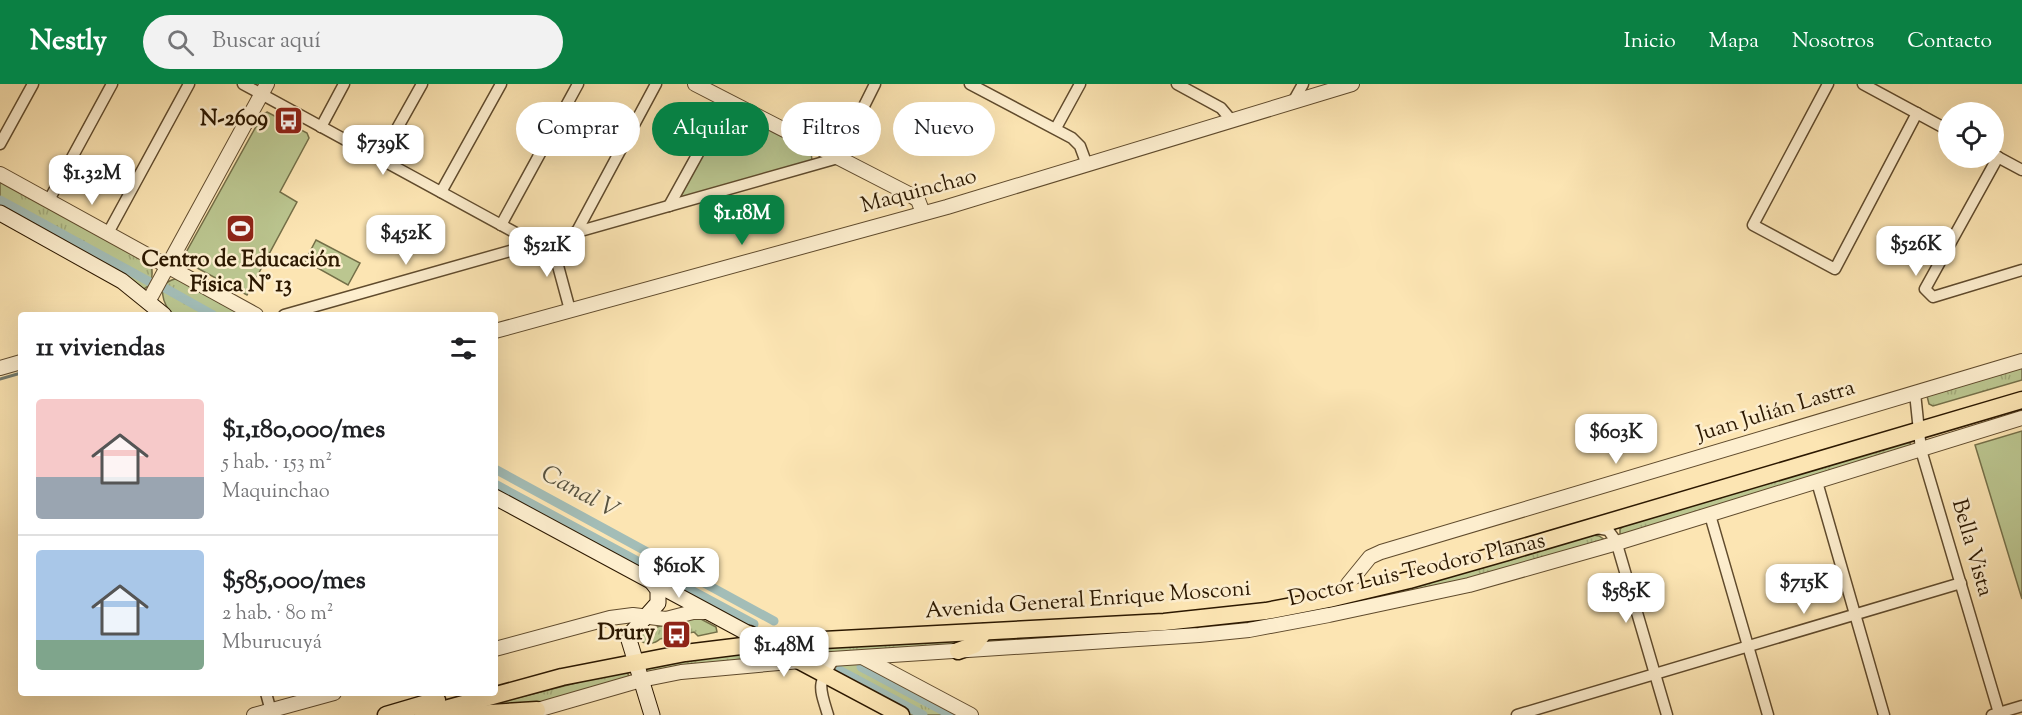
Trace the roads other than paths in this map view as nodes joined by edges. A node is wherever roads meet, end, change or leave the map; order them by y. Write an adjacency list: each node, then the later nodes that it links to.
1 (33, 84): 28 (street)
2 (112, 84): 37 (street)
3 (189, 84): 42 (street)
4 (243, 84): 20 (street)
5 (344, 84): 26 (street)
6 (422, 84): 30 (street)
7 (501, 84): 36 (street)
8 (578, 84): 41 (street)
9 (656, 84): 43 (street)
10 (695, 84): 21 (street)
11 (875, 84): 29 (street)
12 (970, 84): 27 (street)
13 (1080, 84): 27 (street)
14 (1176, 84): 19 (street)
15 (1303, 84): 22 (street)
16 (1352, 84): 22 (street, Maquinchao)
17 (1828, 84): 23 (street)
18 (1863, 84): 23 (street)
19 (1190, 87): 24 (street)
20 (264, 89): 26 (street); 46 (street)
21 (727, 101): 29 (street); 38 (street)
22 (1293, 102): 24 (street, Maquinchao)
23 (1917, 113): 25 (street)
24 (1232, 121): 32 (street, Maquinchao)
25 (1938, 125)
26 (321, 127): 30 (street)
27 (1056, 128): 32 (street)
28 (0, 144)
29 (838, 158): 38 (street); 40 (street)
30 (380, 159): 36 (street)
31 (2004, 160): 34 (street)
32 (1087, 165): 40 (street, Maquinchao)
33 (1990, 168): 47 (street)
34 (2022, 170)
35 (0, 174): 37 (street)
36 (441, 192): 41 (street)
37 (49, 200): 42 (street)
38 (669, 207): 43 (street)
39 (0, 213): 48 (main road)
40 (923, 213): 49 (street, Maquinchao)
41 (501, 225): 45 (street)
42 (108, 233): 46 (street)
43 (576, 233): 44 (street)
44 (551, 240): 45 (street); 49 (street)
45 (536, 244): 52 (street)
46 (168, 267): 48 (street); 51 (street)
47 (2022, 270)
48 (148, 302): 50 (main road)
49 (570, 310): 53 (street, Maquinchao)
50 (160, 312)
51 (250, 312)
52 (295, 312)
53 (498, 330)
54 (2022, 361): 58 (street, Juan Julián Lastra)
55 (18, 363): 56 (street)
56 (0, 368)
57 (2022, 388): 61 (main road, Avenida General Enrique Mosconi)
58 (1915, 393): 61 (street, Bella Vista); 70 (street, Juan Julián Lastra)
59 (2022, 400): 61 (main road, Avenida General Enrique Mosconi)
60 (2022, 418): 62 (street, Doctor Luis Teodoro Planas)
61 (1919, 425): 62 (street, Bella Vista); 66 (main road, Avenida General Enrique Mosconi); 70 (main road, Avenida General Enrique Mosconi)
62 (1921, 450): 63 (street, Doctor Luis Teodoro Planas); 69 (street, Bella Vista)
63 (1817, 482): 65 (street, Doctor Luis Teodoro Planas); 72 (street)
64 (498, 499): 68 (main road)
65 (1710, 515): 67 (street, Doctor Luis Teodoro Planas); 77 (street)
66 (1586, 529): 67 (street); 74 (main road, Avenida General Enrique Mosconi)
67 (1617, 543): 79 (street, Doctor Luis Teodoro Planas); 87 (street)
68 (652, 582): 71 (main road); 73 (main road)
69 (1961, 583): 72 (street); 100 (street, Bella Vista)
70 (1348, 584): 75 (main road, Avenida General Enrique Mosconi)
71 (705, 612): 73 (street); 75 (main road)
72 (1855, 614): 77 (street); 113 (street)
73 (648, 616): 78 (street); 81 (main road)
74 (984, 632): 76 (main road, Avenida General Enrique Mosconi); 79 (main road)
75 (748, 634): 76 (main road); 81 (main road, Avenida General Enrique Mosconi)
76 (766, 643): 81 (main road, Avenida General Enrique Mosconi); 84 (main road); 85 (street)
77 (1748, 646): 87 (street); 112 (street)
78 (498, 648)
79 (958, 651): 80 (street, Doctor Luis Teodoro Planas)
80 (903, 654): 82 (street, Doctor Luis Teodoro Planas); 88 (street)
81 (633, 656): 89 (main road); 90 (main road, Avenida General Enrique Mosconi); 91 (main road, Avenida General Enrique Mosconi)
82 (862, 657): 83 (street, Doctor Luis Teodoro Planas); 88 (street)
83 (834, 659): 84 (street, Doctor Luis Teodoro Planas); 86 (street)
84 (801, 661): 85 (street, Doctor Luis Teodoro Planas); 86 (main road)
85 (764, 664): 89 (street, Doctor Luis Teodoro Planas)
86 (824, 674): 107 (street); 108 (main road)
87 (1655, 674): 110 (street); 111 (street)
88 (899, 676): 109 (street)
89 (641, 680): 97 (street, Doctor Luis Teodoro Planas); 106 (main road)
90 (498, 682)
91 (498, 694)
92 (267, 696): 99 (street)
93 (325, 696): 99 (street)
94 (451, 696): 102 (main road)
95 (490, 696): 103 (main road, Avenida General Enrique Mosconi)
96 (2022, 706): 100 (street)
97 (562, 709): 98 (street, Doctor Luis Teodoro Planas)
98 (537, 710): 104 (main road); 105 (street, Doctor Luis Teodoro Planas)
99 (272, 713): 101 (street)
100 (1995, 714)
101 (254, 715)
102 (386, 715)
103 (423, 715)
104 (459, 715)
105 (520, 715)
106 (652, 715)
107 (828, 715)
108 (901, 715)
109 (971, 715)
110 (1517, 715)
111 (1667, 715)
112 (1768, 715)
113 (1884, 715)

